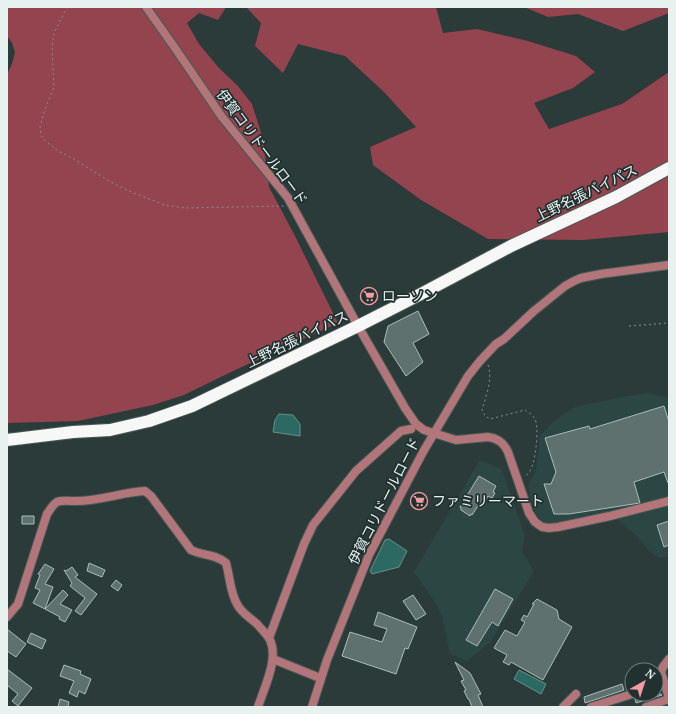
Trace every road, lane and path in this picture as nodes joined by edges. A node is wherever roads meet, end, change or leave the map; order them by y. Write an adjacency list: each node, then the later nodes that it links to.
1 (68, 7): 4 (path)
2 (146, 7): 4 (street, 伊賀コリドールロード)
3 (669, 168): 7 (highway, 上野名張バイパス)
4 (293, 206): 7 (street, 伊賀コリドールロード)
5 (669, 265): 9 (street)
6 (669, 323): 8 (path)
7 (358, 326): 11 (street, 伊賀コリドールロード); 12 (highway, 上野名張バイパス)
8 (629, 326)
9 (483, 358): 11 (street); 13 (path)
10 (411, 429): 16 (street)
11 (434, 434): 13 (street); 18 (street, 伊賀コリドールロード)
12 (7, 440)
13 (520, 485): 14 (street)
14 (669, 501)
15 (7, 617): 16 (street)
16 (269, 638): 17 (street)
17 (273, 659): 18 (street); 22 (street)
18 (320, 678): 23 (street, 伊賀コリドールロード)
19 (624, 697): 25 (street)
20 (669, 698): 26 (street)
21 (574, 700): 24 (street)
22 (258, 707)
23 (312, 707)
24 (563, 707)
25 (591, 707)
26 (646, 707)

